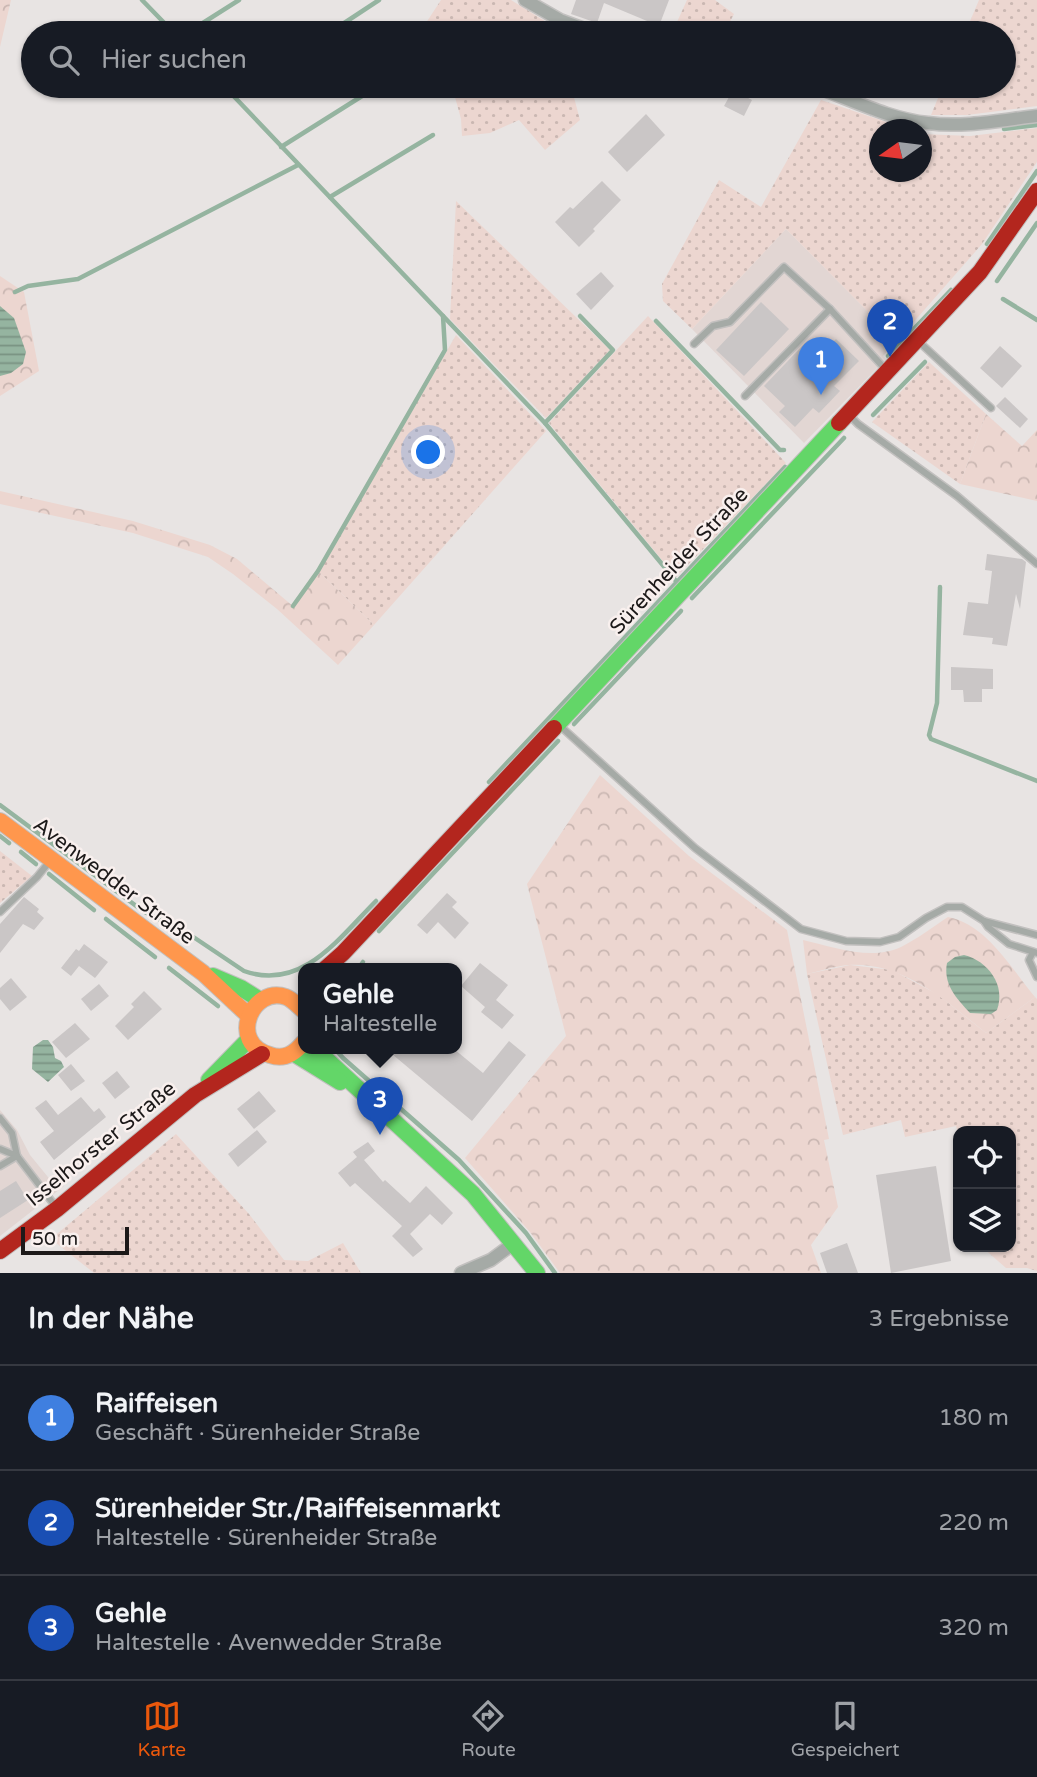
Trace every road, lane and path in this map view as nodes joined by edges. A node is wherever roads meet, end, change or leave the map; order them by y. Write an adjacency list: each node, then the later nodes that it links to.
1 (525, 0): 2 (street)
2 (563, 21)
3 (846, 98): 4 (street)
4 (1037, 116)
5 (1037, 191): 7 (street, Sürenheider Straße)
6 (830, 309): 8 (lane); 9 (lane); 10 (lane)
7 (917, 339): 9 (street, Sürenheider Straße); 11 (lane)
8 (694, 344)
9 (887, 372): 12 (street, Sürenheider Straße)
10 (745, 396)
11 (991, 408)
12 (848, 414): 13 (lane); 14 (street, Sürenheider Straße)
13 (1037, 564)
14 (557, 722): 18 (lane); 21 (street, Sürenheider Straße)
15 (0, 821): 16 (street, Avenwedder Straße)
16 (51, 859): 17 (lane); 24 (street, Avenwedder Straße)
17 (0, 912)
18 (984, 921): 19 (lane); 20 (lane)
19 (1037, 935)
20 (1035, 952): 25 (lane)
21 (343, 953): 22 (street, Sürenheider Straße); 23 (street, Sürenheider Straße)
22 (332, 963)
23 (337, 963)
24 (203, 972): 26 (street, Avenwedder Straße); 28 (street, Avenwedder Straße)
25 (1037, 977)
26 (260, 1000): 27 (street); 28 (street)
27 (298, 1002)
28 (248, 1015): 29 (street)
29 (248, 1040): 31 (street); 34 (street, Isselhorster Straße)
30 (298, 1048): 31 (street)
31 (262, 1054): 34 (street, Isselhorster Straße)
32 (306, 1054): 35 (street)
33 (320, 1054): 35 (street)
34 (195, 1096): 40 (street, Isselhorster Straße)
35 (364, 1096): 41 (street)
36 (0, 1118): 38 (lane)
37 (0, 1149): 38 (lane)
38 (17, 1156): 39 (lane); 40 (lane)
39 (0, 1166)
40 (57, 1209): 42 (street, Isselhorster Straße)
41 (514, 1243): 43 (street); 44 (street)
42 (2, 1245)
43 (461, 1273)
44 (537, 1273)

